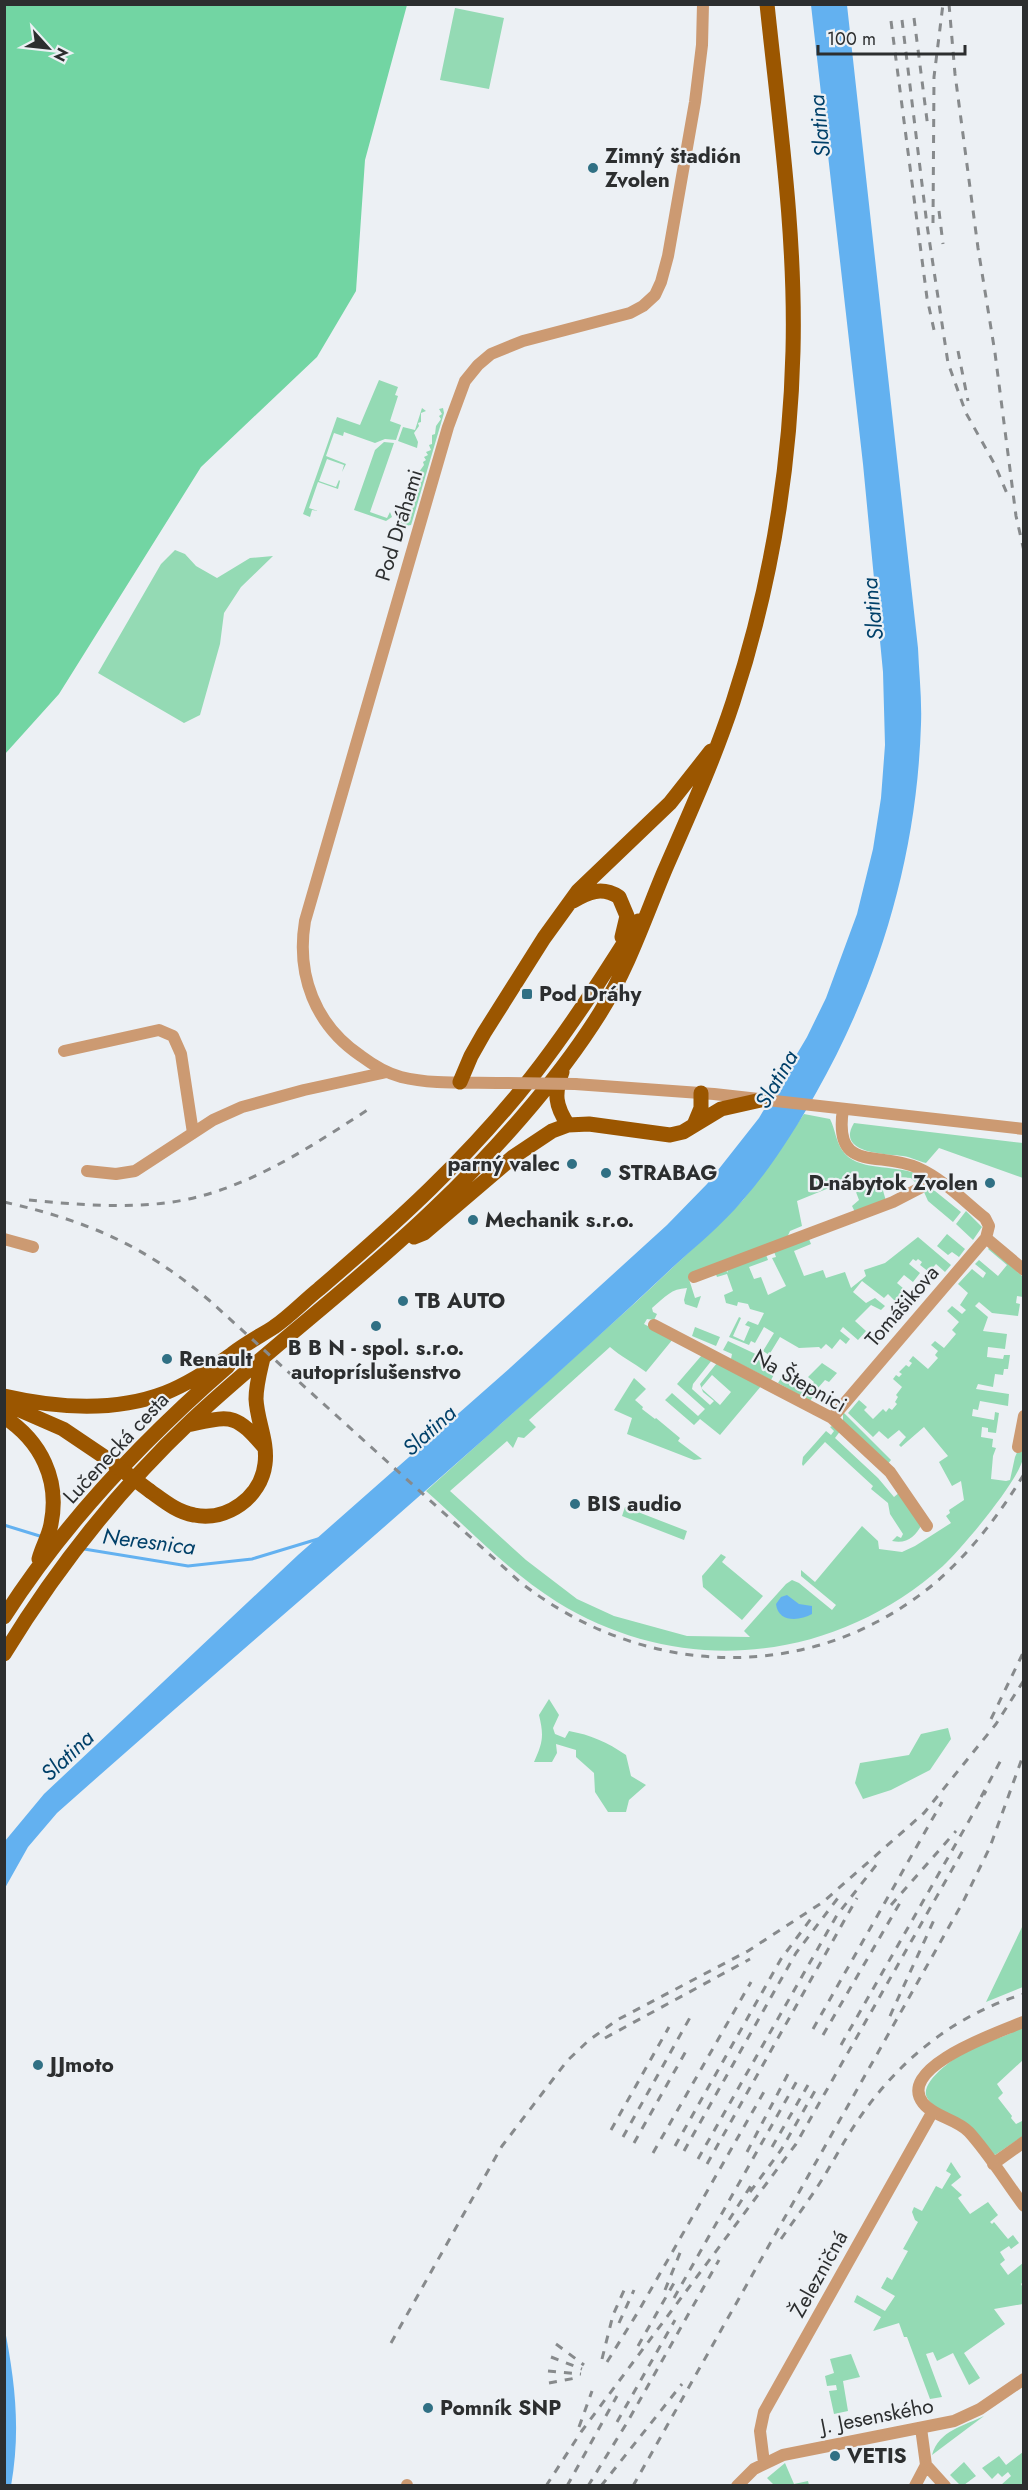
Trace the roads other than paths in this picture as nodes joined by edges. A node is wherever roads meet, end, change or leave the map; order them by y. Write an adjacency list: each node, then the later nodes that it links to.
1 (703, 4): 9 (street, Pod Dráhami)
2 (767, 4): 3 (main road)
3 (719, 742): 4 (main road); 5 (main road)
4 (657, 890): 6 (main road); 8 (main road)
5 (570, 903): 6 (main road); 10 (main road)
6 (613, 960): 26 (main road)
7 (64, 1051): 17 (street)
8 (568, 1057): 14 (main road); 22 (main road)
9 (387, 1072): 10 (street, Pod Dráhami); 17 (street)
10 (460, 1082): 11 (street, Pod Dráhami, bridge)
11 (701, 1093): 12 (street, Pod Dráhami); 15 (main road)
12 (761, 1100): 13 (street, Pod Dráhami); 15 (main road)
13 (837, 1108): 16 (street, Pod Dráhami); 19 (street)
14 (568, 1125): 15 (main road); 22 (main road)
15 (694, 1126)
16 (1023, 1130)
17 (193, 1133): 18 (street)
18 (87, 1171)
19 (932, 1176): 20 (street); 25 (street)
20 (986, 1238): 24 (street); 33 (street, Tomášikova)
21 (4, 1239): 23 (street)
22 (395, 1246): 28 (main road, Lučenecká cesta)
23 (33, 1247)
24 (1023, 1270)
25 (694, 1277)
26 (276, 1325): 29 (main road); 38 (main road, Lučenecká cesta)
27 (654, 1325): 33 (street, Na Štepnici)
28 (263, 1358): 34 (main road, Lučenecká cesta); 36 (main road)
29 (4, 1396)
30 (4, 1404): 36 (main road, bridge)
31 (1023, 1416): 35 (street)
32 (4, 1417): 38 (main road)
33 (832, 1418): 37 (street, Na Štepnici)
34 (187, 1425): 36 (main road); 40 (main road, Lučenecká cesta)
35 (1018, 1447)
36 (265, 1448)
37 (927, 1526)
38 (43, 1558): 39 (main road, Lučenecká cesta)
39 (4, 1617)
40 (4, 1654)
41 (1023, 2022): 42 (street)
42 (933, 2111): 44 (street); 48 (street, Železničná)
43 (1023, 2142): 44 (street)
44 (993, 2164): 45 (street)
45 (1023, 2206)
46 (1023, 2379): 47 (street, J. Jesenského)
47 (921, 2428): 48 (street, J. Jesenského); 49 (street)
48 (764, 2463): 51 (street, J. Jesenského)
49 (926, 2465): 50 (street); 52 (street)
50 (942, 2484)
51 (737, 2486)
52 (915, 2486)

